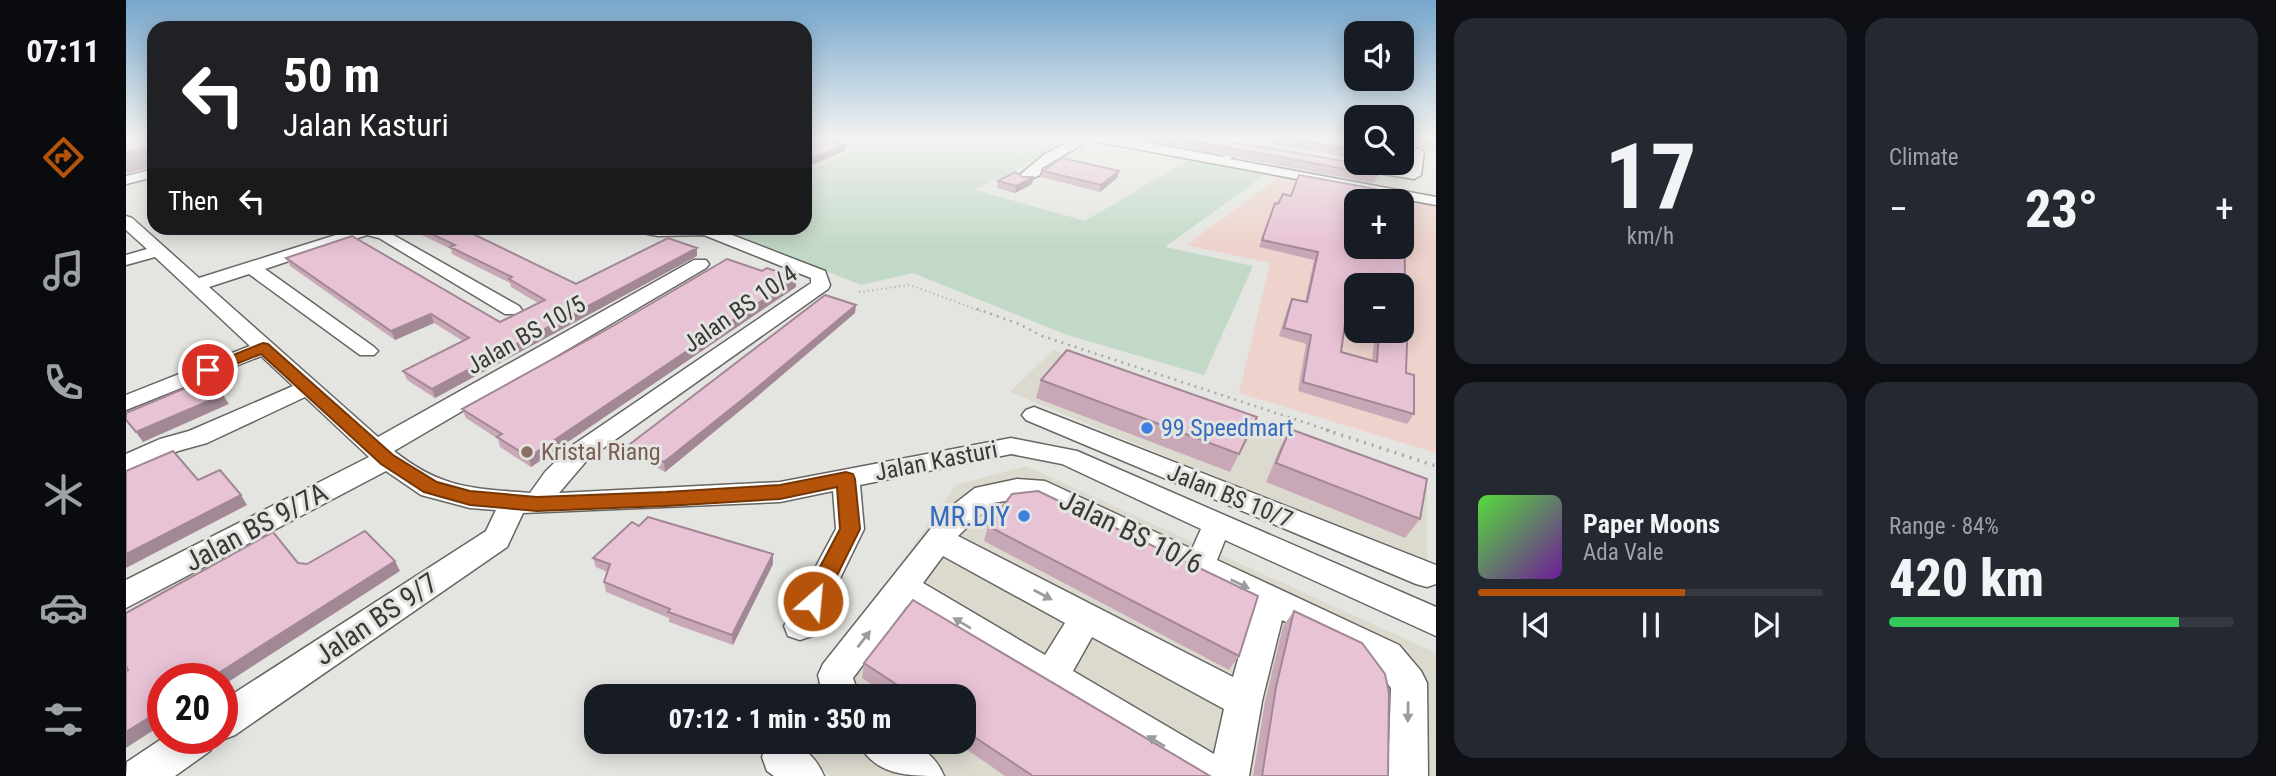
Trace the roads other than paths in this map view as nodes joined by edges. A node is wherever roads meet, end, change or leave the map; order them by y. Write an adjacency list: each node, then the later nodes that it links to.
1 (1031, 174): 5 (street)
2 (1304, 174): 7 (street)
3 (1424, 174): 7 (street)
4 (147, 175): 6 (street)
5 (1023, 178)
6 (126, 180)
7 (1427, 196)
8 (126, 221): 12 (street, Jalan Kasturi)
9 (350, 235): 15 (street)
10 (385, 235): 17 (street)
11 (719, 235): 27 (street, Jalan BS 10/4)
12 (159, 251): 13 (street); 16 (street, Jalan Kasturi)
13 (126, 260)
14 (700, 264): 23 (street, Jalan BS 10/5)
15 (251, 267): 16 (street); 19 (street)
16 (196, 285): 18 (street, Jalan Kasturi)
17 (512, 310)
18 (263, 348): 20 (street, Jalan Kasturi); 21 (street)
19 (367, 351)
20 (304, 385): 23 (street, Jalan Kasturi); 24 (street)
21 (126, 403)
22 (1034, 415): 26 (street, Jalan BS 10/7)
23 (382, 454): 27 (street, Jalan Kasturi); 34 (street, Jalan BS 9/7A)
24 (126, 464)
25 (846, 479): 27 (street, Jalan Kasturi); 28 (street, Jalan Kasturi); 38 (street)
26 (1193, 481): 28 (street); 32 (street, Jalan BS 10/7)
27 (526, 503): 42 (street, Jalan BS 9/7)
28 (1184, 508): 29 (street, Jalan Kasturi)
29 (1218, 523): 31 (street); 37 (street, Jalan Kasturi)
30 (939, 540): 31 (street, Jalan BS 10/6); 33 (street, Jalan BS 10/6); 36 (street, one-way to 36)
31 (1200, 565): 35 (street, Jalan BS 10/6, one-way to 35)
32 (1427, 575)
33 (904, 588): 39 (street, one-way to 33); 40 (street, Jalan BS 10/6, one-way to 33)
34 (126, 595)
35 (1271, 599): 41 (street); 49 (street, Jalan BS 10/6, one-way to 49)
36 (1086, 618): 39 (street); 41 (street)
37 (1436, 622)
38 (800, 626)
39 (1051, 677): 47 (street, one-way to 39)
40 (838, 684)
41 (1244, 701): 48 (street)
42 (238, 711)
43 (173, 754): 45 (street)
44 (894, 754): 46 (street)
45 (141, 776)
46 (924, 776)
47 (1214, 776)
48 (1229, 776)
49 (1408, 776)

